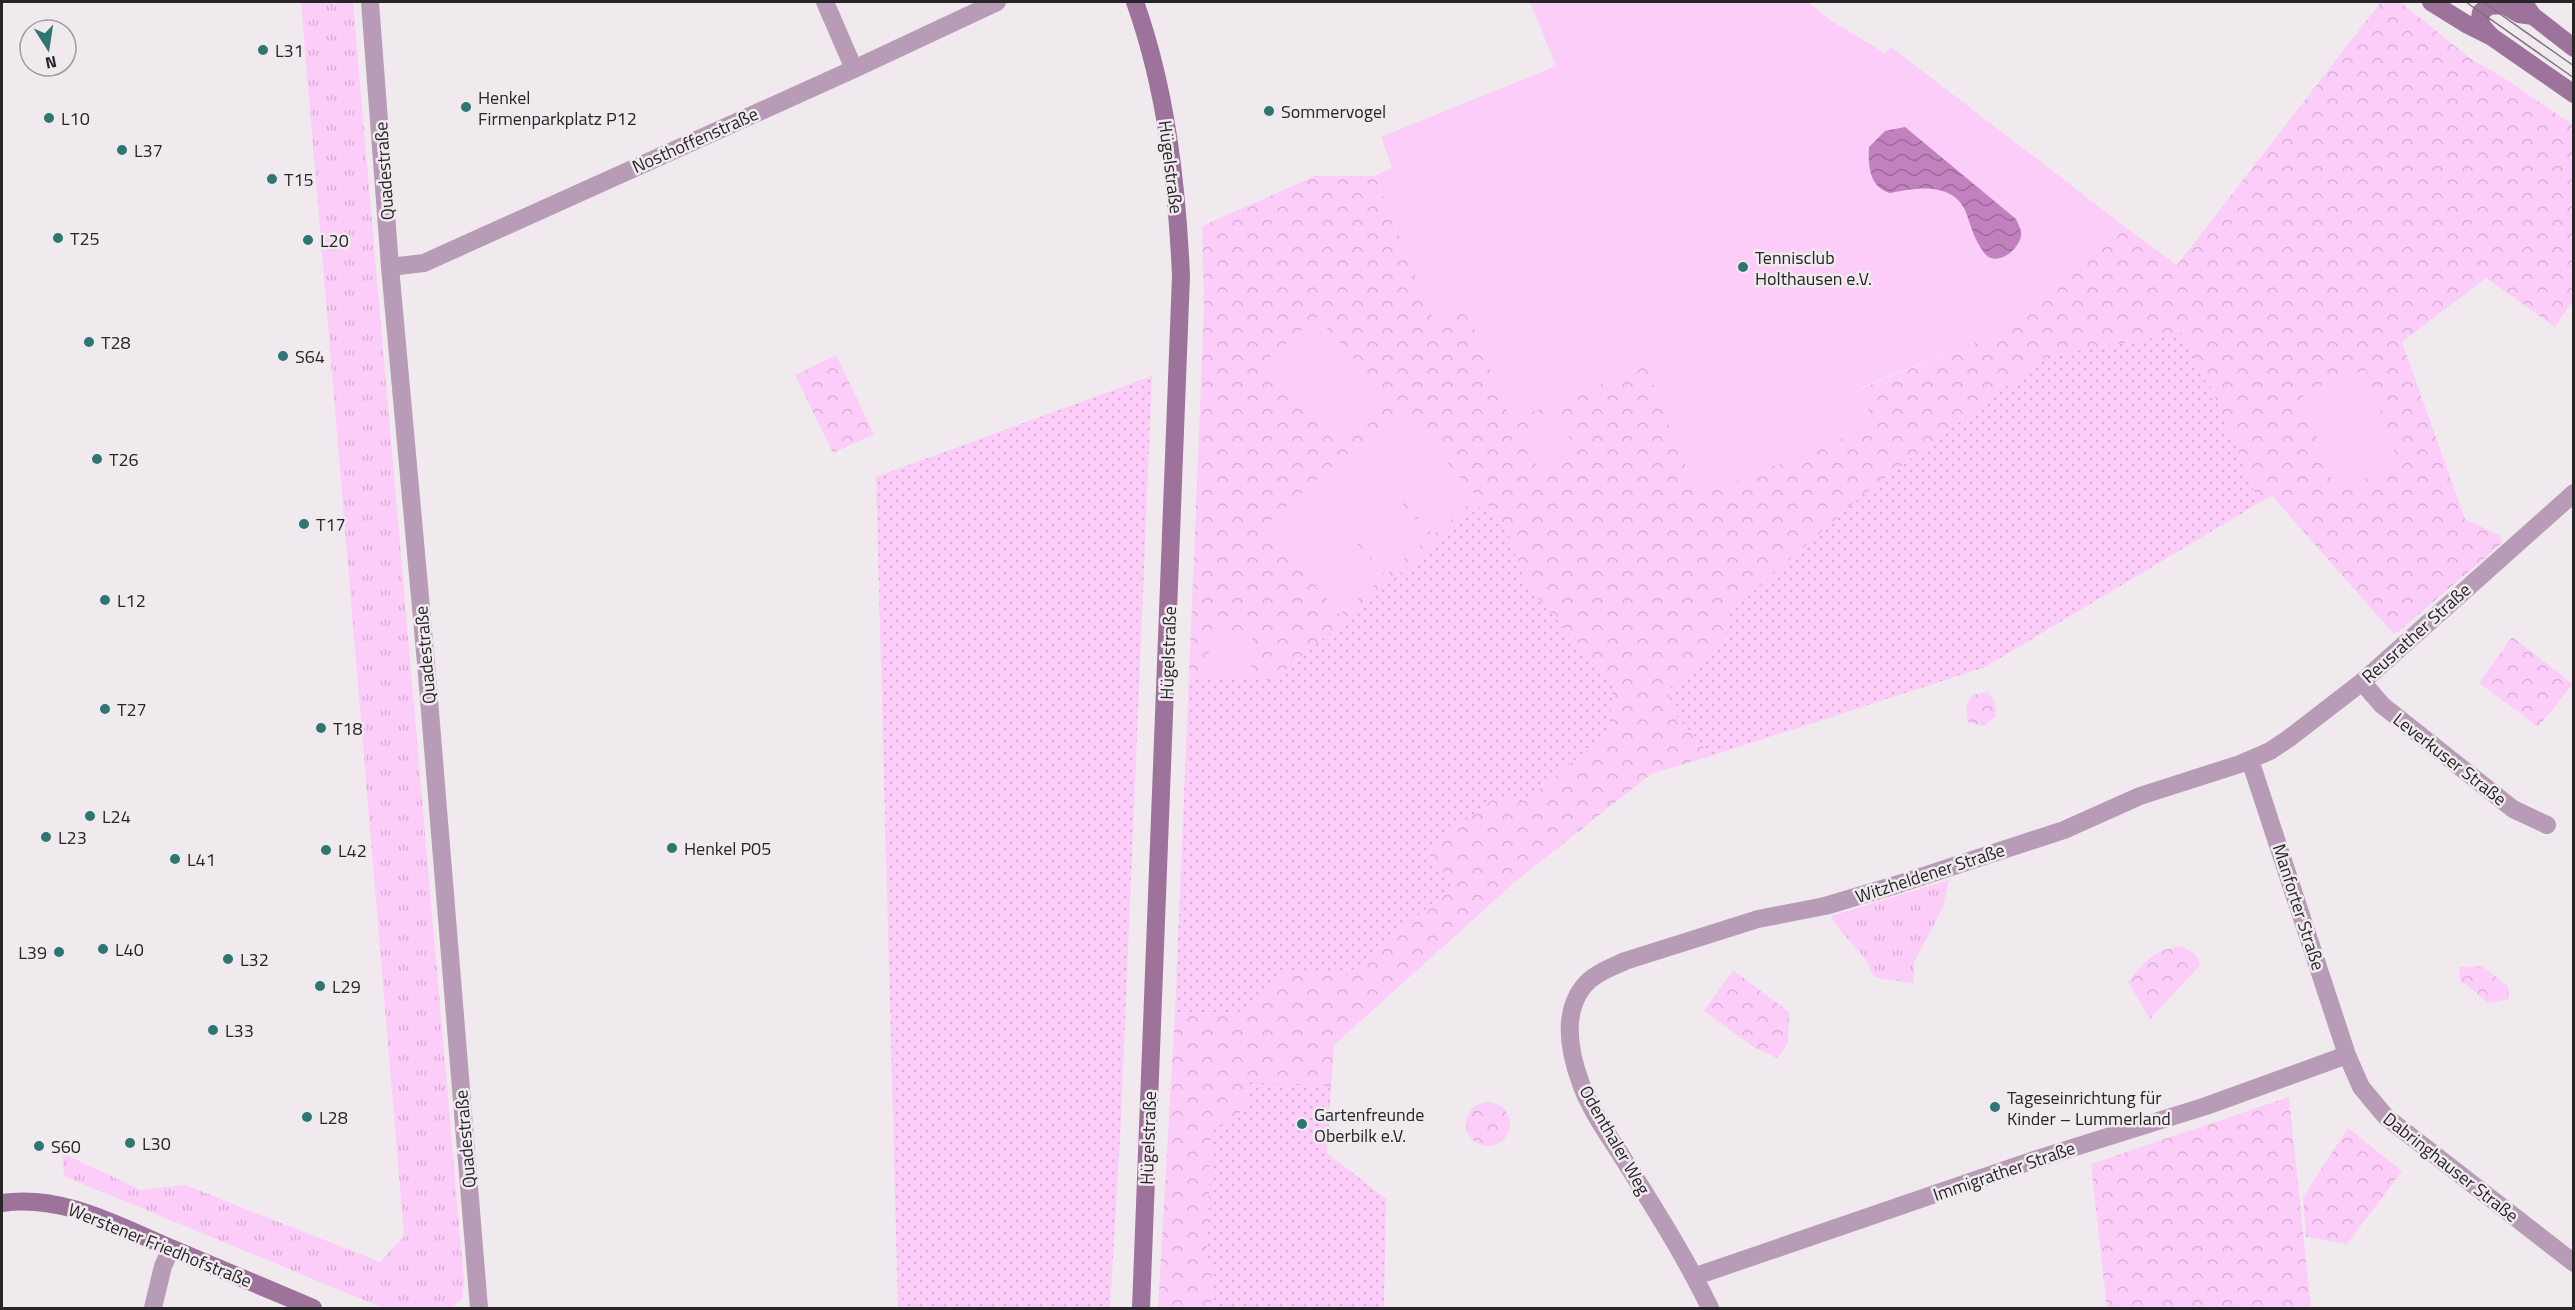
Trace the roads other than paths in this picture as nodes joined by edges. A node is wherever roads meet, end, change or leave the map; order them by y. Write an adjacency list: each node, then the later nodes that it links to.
1 (370, 2): 11 (street, Quadestraße)
2 (825, 2): 9 (street)
3 (997, 2): 9 (street, Nosthoffenstraße)
4 (1135, 2): 25 (street, Hügelstraße)
5 (2431, 2): 7 (street)
6 (2528, 9): 7 (street); 8 (street)
7 (2492, 36): 10 (street)
8 (2574, 48)
9 (854, 69): 11 (street, Nosthoffenstraße)
10 (2574, 94)
11 (390, 267): 24 (street, Quadestraße)
12 (2574, 493): 13 (street, Reusrather Straße)
13 (2362, 682): 14 (street, Reusrather Straße); 15 (street, Leverkuser Straße)
14 (2250, 760): 16 (street, Witzheldener Straße); 17 (street, Manforter Straße)
15 (2547, 825)
16 (1605, 970): 21 (street, Odenthaler Weg)
17 (2347, 1055): 20 (street, Dabringhauser Straße); 21 (street, Immigrather Straße)
18 (2, 1203): 19 (street, Werstener Friedhofstraße)
19 (171, 1249): 22 (street); 23 (street, Werstener Friedhofstraße)
20 (2574, 1263)
21 (1696, 1276): 26 (street, Odenthaler Weg)
22 (153, 1308)
23 (314, 1308)
24 (478, 1308)
25 (1142, 1308)
26 (1710, 1308)

